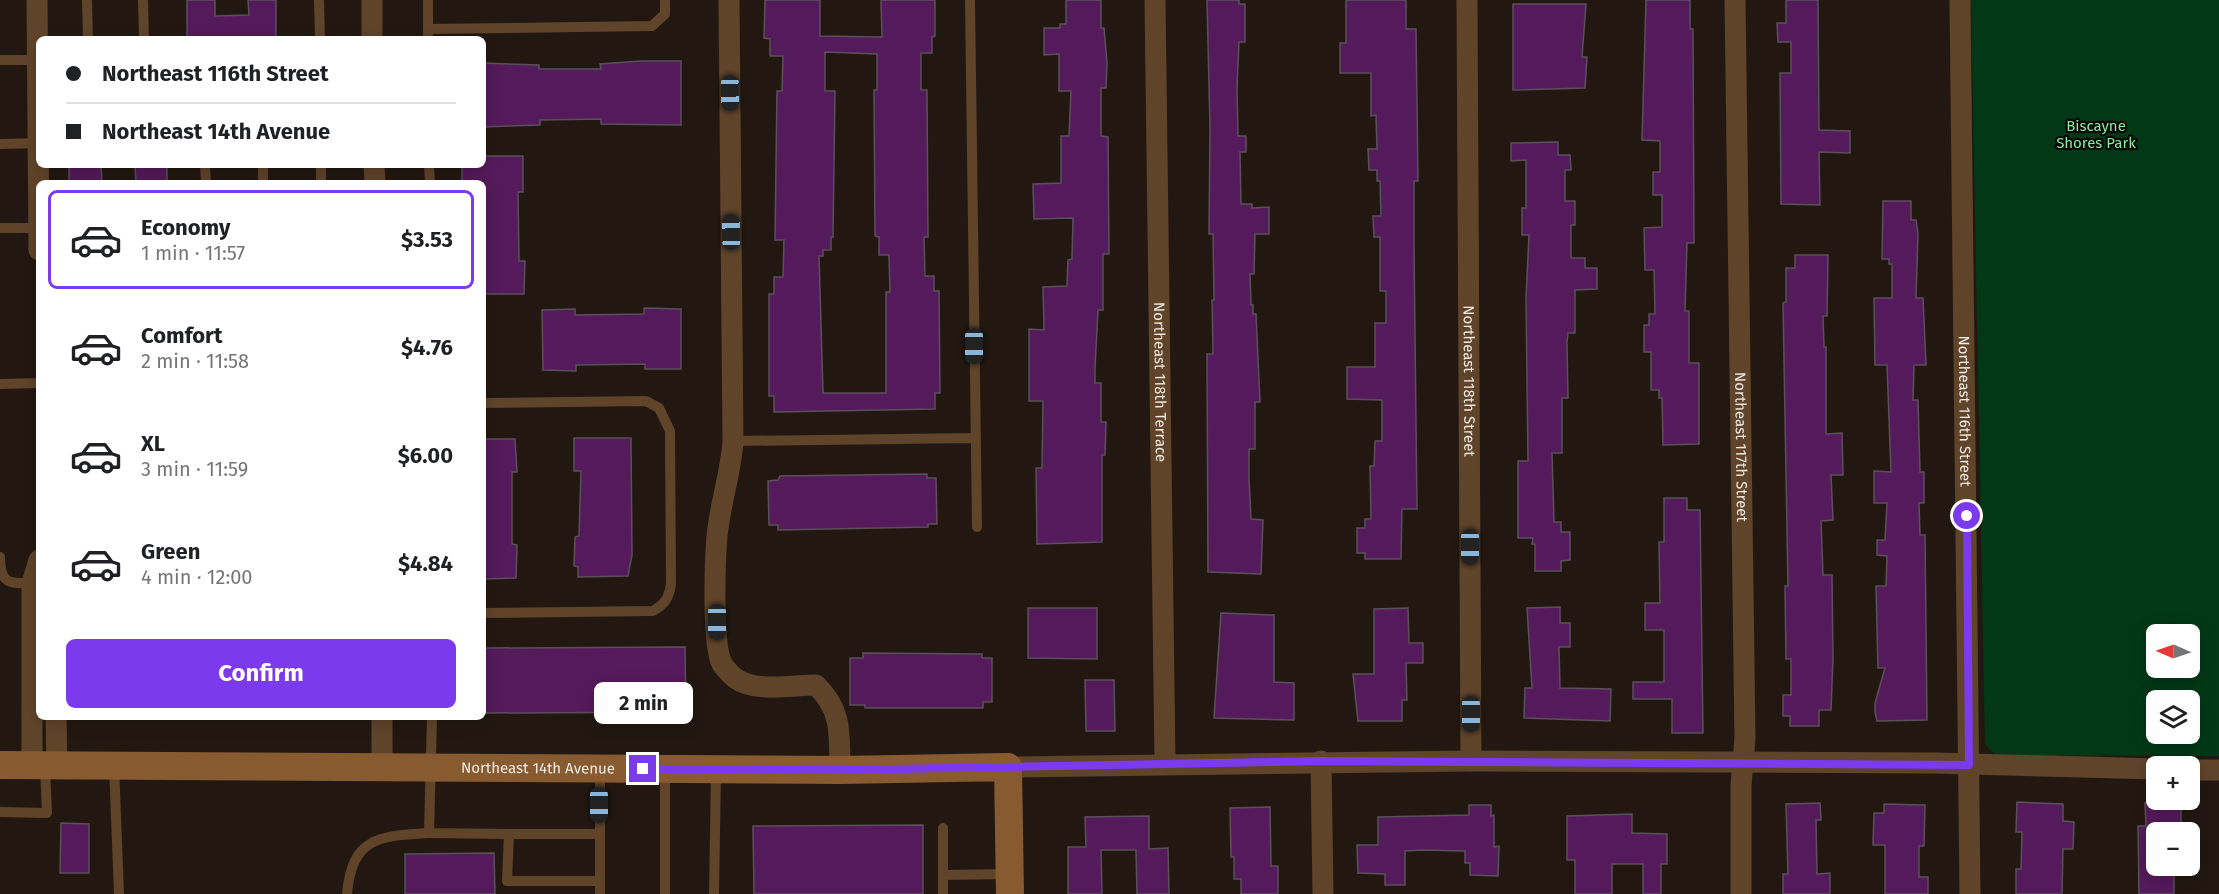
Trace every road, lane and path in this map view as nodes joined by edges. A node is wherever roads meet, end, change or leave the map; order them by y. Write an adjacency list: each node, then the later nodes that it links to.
1 (37, 0): 15 (street)
2 (87, 0): 16 (lane)
3 (143, 0): 17 (lane)
4 (319, 0): 18 (lane)
5 (372, 0): 19 (street)
6 (428, 0): 14 (lane)
7 (665, 0): 14 (lane)
8 (729, 0): 30 (street)
9 (970, 0): 29 (lane)
10 (1155, 0): 44 (street, Northeast 118th Terrace)
11 (1467, 0): 42 (street, Northeast 118th Street)
12 (1735, 0): 43 (street, Northeast 117th Street)
13 (1960, 0): 47 (street, Northeast 116th Street)
14 (428, 34)
15 (37, 36)
16 (88, 36)
17 (144, 36)
18 (320, 36)
19 (372, 36)
20 (0, 60): 21 (lane)
21 (36, 60)
22 (36, 143): 23 (lane)
23 (0, 144)
24 (0, 228): 25 (lane)
25 (36, 228)
26 (36, 383): 27 (lane)
27 (0, 384)
28 (486, 403): 35 (lane)
29 (974, 438): 30 (lane); 31 (lane)
30 (733, 441): 56 (street)
31 (977, 527)
32 (0, 557): 34 (lane)
33 (36, 570): 34 (street)
34 (32, 584): 36 (street)
35 (486, 613)
36 (36, 693)
37 (39, 720): 48 (street)
38 (55, 720): 48 (street)
39 (382, 720): 49 (street)
40 (432, 720): 50 (lane)
41 (1321, 761): 42 (street, Northeast 14th Avenue); 44 (street, Northeast 14th Avenue); 73 (street)
42 (1471, 761): 43 (street, Northeast 14th Avenue)
43 (1742, 762): 47 (street, Northeast 14th Avenue); 74 (street, Northeast 117th Street)
44 (1165, 764): 51 (street, Northeast 14th Avenue)
45 (0, 765): 48 (street, Northeast 14th Avenue)
46 (114, 765): 48 (street, Northeast 14th Avenue); 49 (street, Northeast 14th Avenue); 67 (lane)
47 (1969, 765): 54 (street, Northeast 14th Avenue); 75 (street, Northeast 116th Street)
48 (45, 766): 59 (lane)
49 (382, 766): 50 (street, Northeast 14th Avenue)
50 (431, 766): 52 (street, Northeast 14th Avenue); 61 (lane)
51 (1008, 767): 56 (street, Northeast 14th Avenue); 66 (street)
52 (600, 768): 55 (street, Northeast 14th Avenue); 63 (lane)
53 (716, 769): 55 (street, Northeast 14th Avenue); 56 (street, Northeast 14th Avenue); 71 (lane)
54 (2146, 769)
55 (665, 770): 70 (lane)
56 (840, 770)
57 (2200, 770): 58 (street)
58 (2219, 770)
59 (0, 812)
60 (943, 828): 64 (lane)
61 (429, 833): 62 (lane); 68 (lane)
62 (509, 834): 63 (lane); 65 (lane)
63 (599, 834): 65 (lane)
64 (943, 874): 66 (lane); 72 (lane)
65 (600, 881): 69 (lane)
66 (1009, 884)
67 (119, 894)
68 (347, 894)
69 (600, 894)
70 (664, 894)
71 (714, 894)
72 (943, 894)
73 (1323, 894)
74 (1741, 894)
75 (1970, 894)

